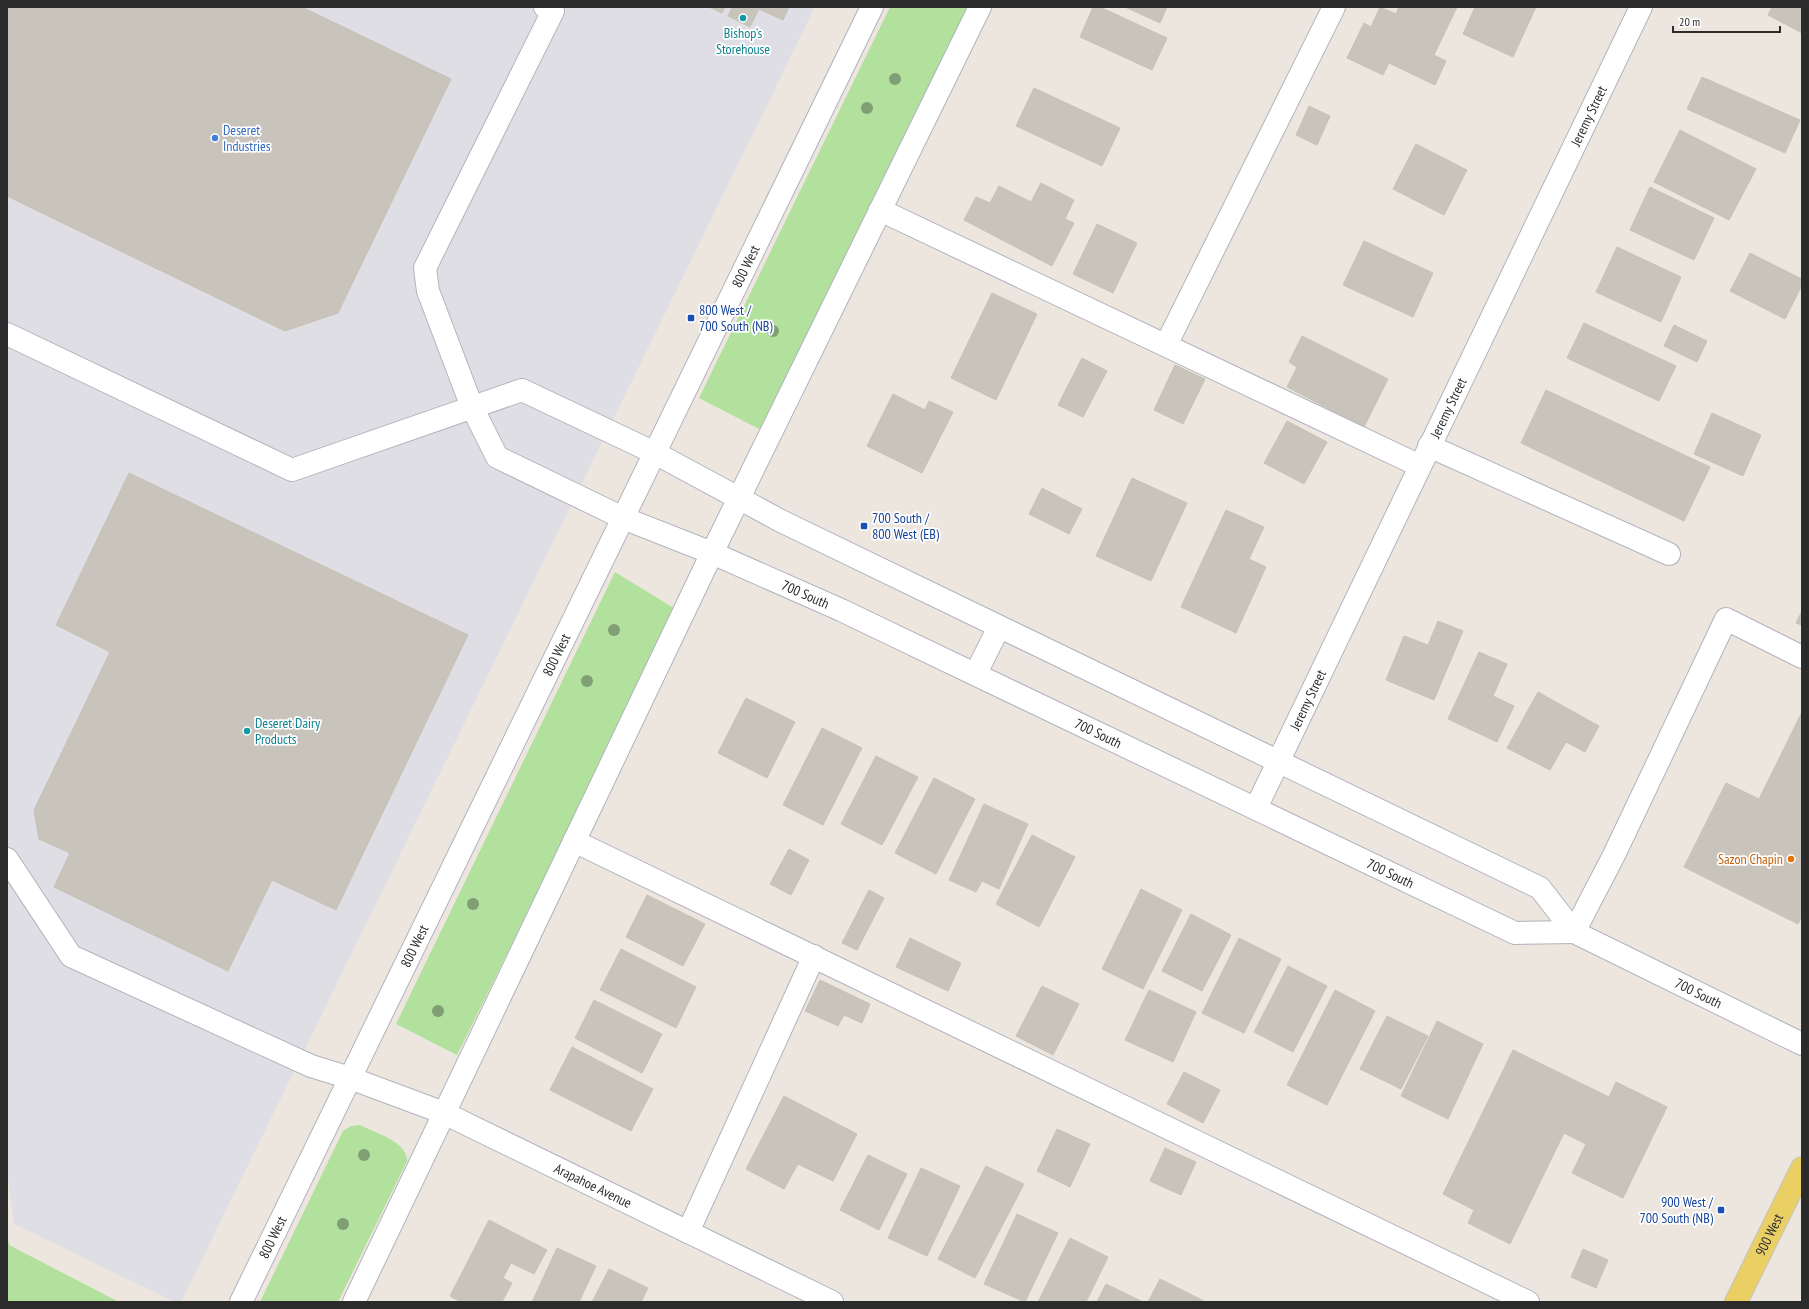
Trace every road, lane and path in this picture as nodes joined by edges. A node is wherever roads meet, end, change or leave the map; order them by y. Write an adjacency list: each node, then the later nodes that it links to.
1 (872, 7): 11 (street, 800 West)
2 (980, 7): 6 (street)
3 (1334, 7): 8 (street)
4 (1641, 7): 10 (street, Jeremy Street)
5 (551, 8): 9 (street, 700 South)
6 (880, 210): 8 (street); 13 (street)
7 (7, 334): 9 (street, 700 South)
8 (1166, 345): 12 (street)
9 (472, 407): 11 (street, 700 South); 14 (street, 700 South)
10 (1429, 446): 12 (street, Jeremy Street); 16 (street)
11 (655, 453): 13 (street, 700 South); 14 (street, 800 West)
12 (1420, 466): 20 (street, Jeremy Street)
13 (739, 499): 15 (street); 17 (street, 700 South)
14 (623, 518): 15 (street, 700 South); 27 (street, 800 West)
15 (712, 553): 19 (street, 700 South); 22 (street)
16 (1668, 554)
17 (999, 627): 19 (street); 20 (street, 700 South)
18 (1802, 656): 24 (street)
19 (976, 673): 21 (street, 700 South)
20 (1278, 761): 21 (street, Jeremy Street); 24 (street, 700 South)
21 (1256, 808): 24 (street, 700 South)
22 (574, 841): 25 (street); 28 (street)
23 (7, 859): 27 (street, Arapahoe Avenue)
24 (1574, 932): 26 (street, 700 South)
25 (814, 956): 30 (street); 34 (street)
26 (1802, 1044)
27 (350, 1078): 28 (street, Arapahoe Avenue); 31 (street, 800 West)
28 (444, 1113): 30 (street, Arapahoe Avenue); 32 (street)
29 (1802, 1168): 35 (main road, 900 West)
30 (688, 1232): 33 (street, Arapahoe Avenue)
31 (241, 1302)
32 (354, 1302)
33 (832, 1302)
34 (1528, 1302)
35 (1736, 1302)

